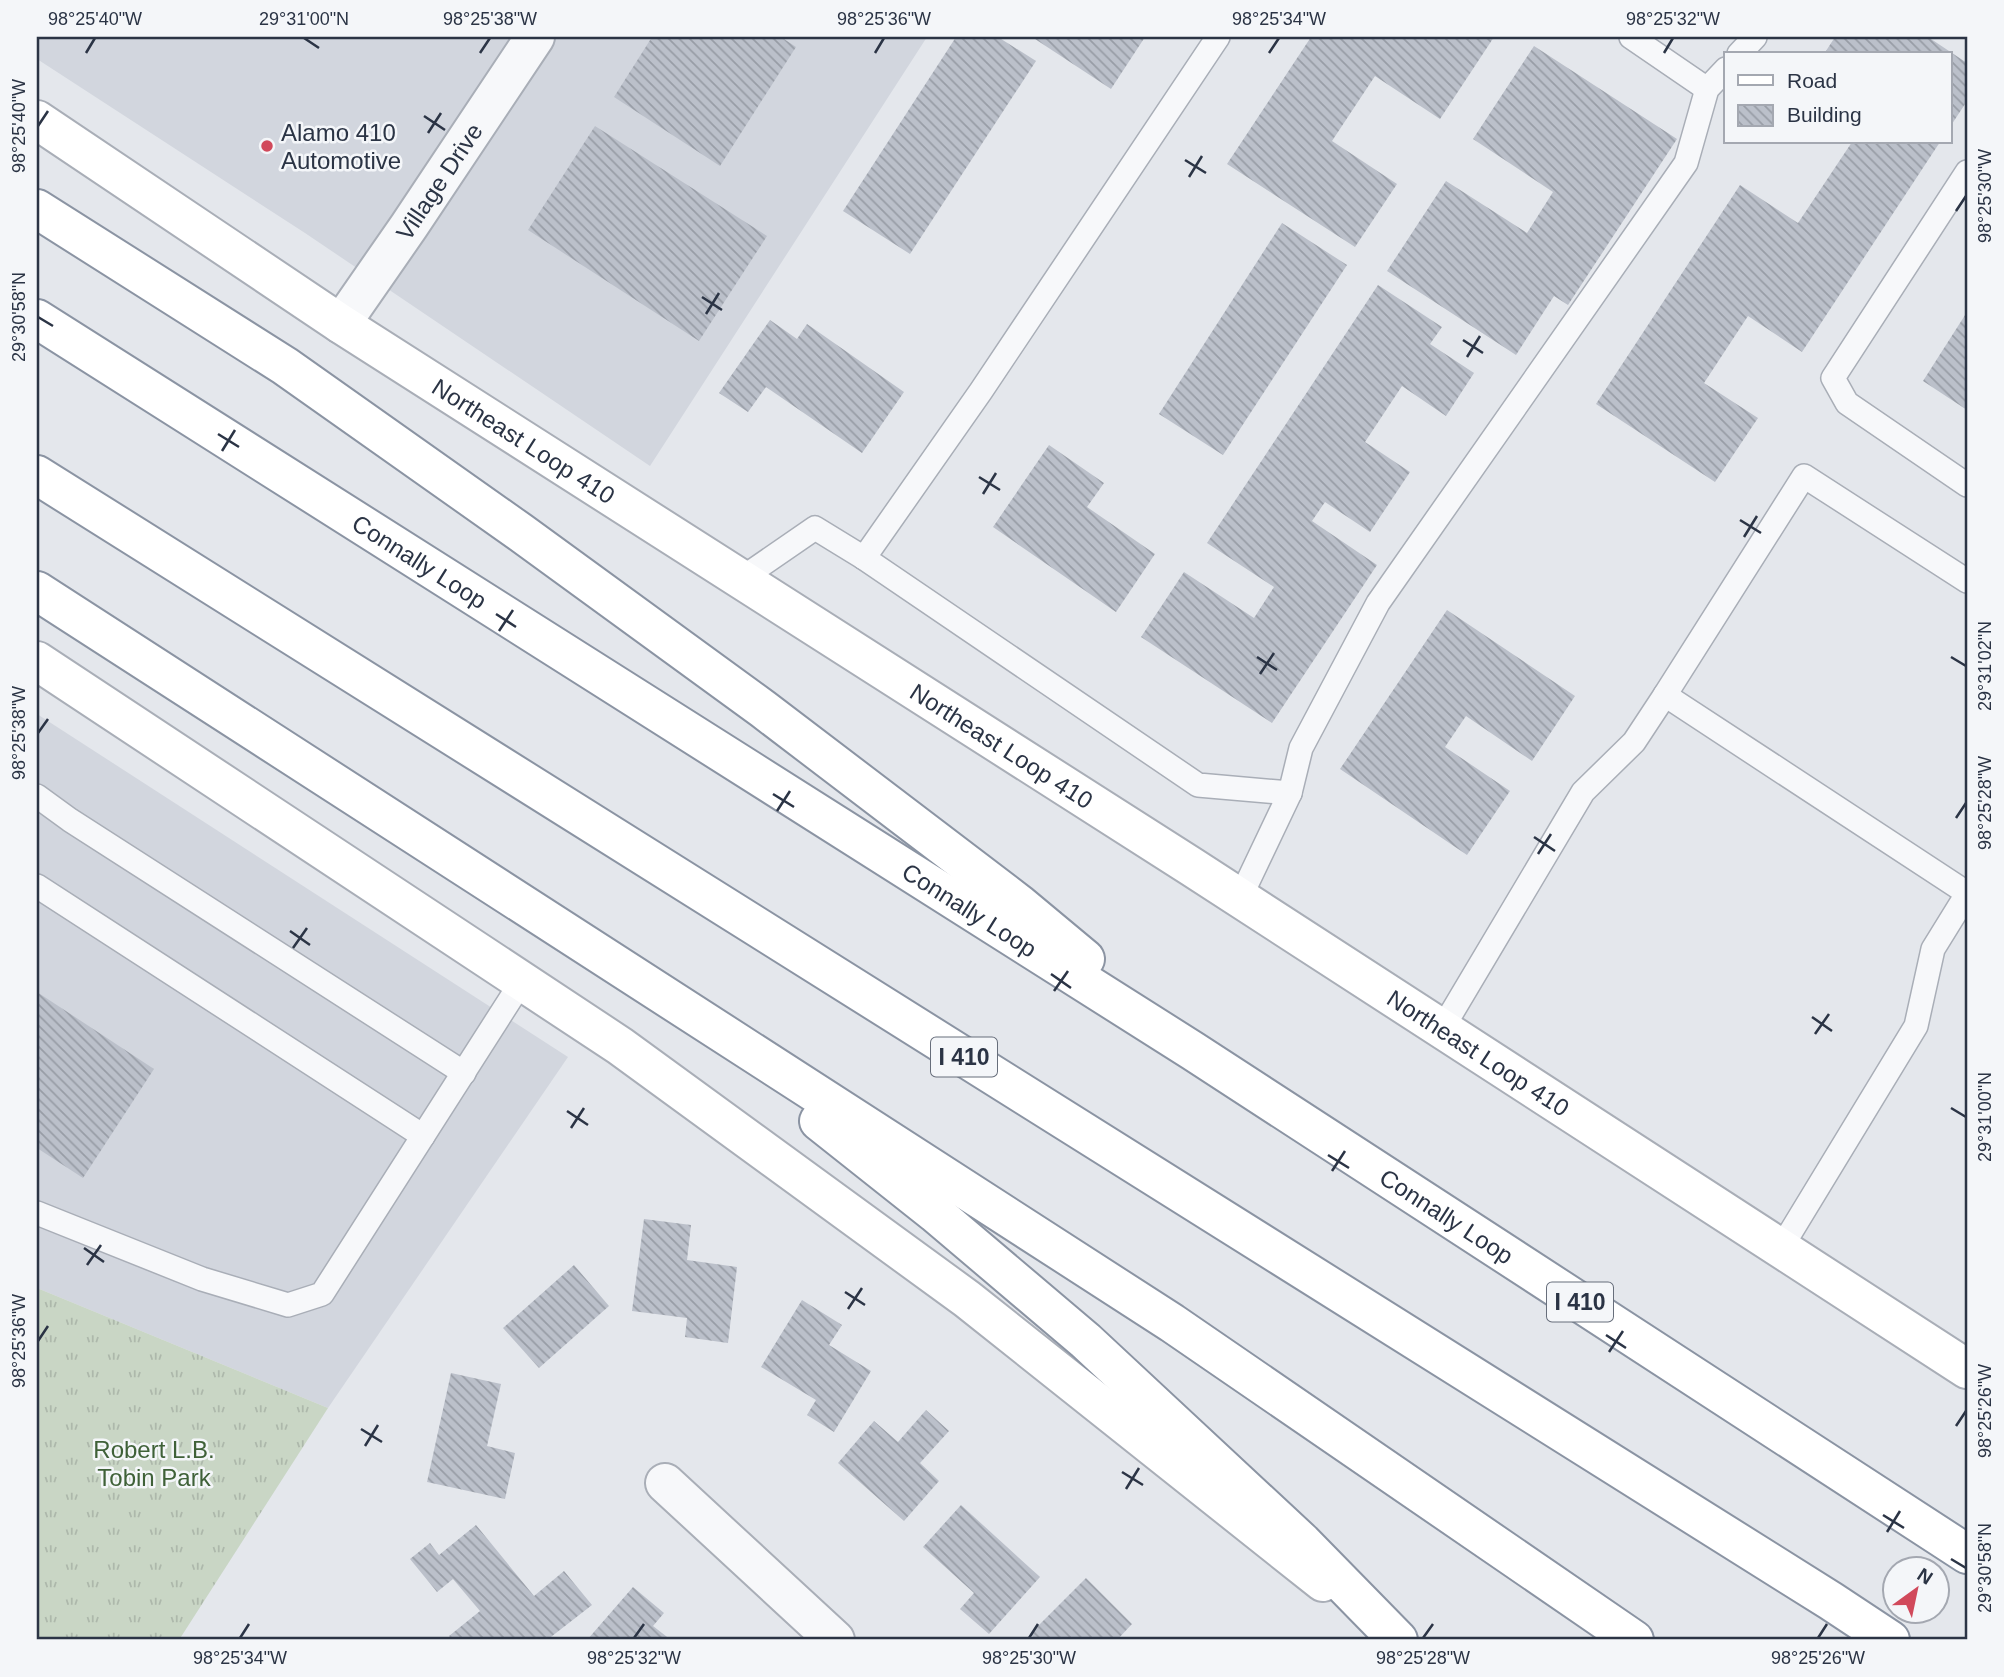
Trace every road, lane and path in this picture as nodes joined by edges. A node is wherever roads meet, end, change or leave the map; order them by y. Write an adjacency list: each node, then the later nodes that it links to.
1 (535, 37): 12 (street, Village Drive)
2 (1218, 37): 15 (lane)
3 (1631, 37): 7 (lane)
4 (1755, 37): 5 (lane)
5 (1741, 52)
6 (1724, 71): 7 (lane)
7 (1707, 89): 21 (lane)
8 (37, 120): 12 (main road, Northeast Loop 410)
9 (1967, 172): 14 (lane)
10 (37, 209): 29 (main road)
11 (37, 319): 29 (main road, Connally Loop / I 410)
12 (341, 324): 16 (main road, Northeast Loop 410)
13 (37, 475): 40 (main road, I 410)
14 (1967, 485)
15 (864, 558): 16 (lane); 21 (lane)
16 (741, 579): 25 (main road, Northeast Loop 410)
17 (1967, 581): 20 (lane)
18 (37, 591): 26 (main road)
19 (37, 661): 27 (main road)
20 (1665, 695): 24 (lane); 28 (lane)
21 (1290, 793): 25 (lane)
22 (37, 796): 30 (lane)
23 (37, 886): 31 (lane)
24 (1967, 894): 33 (lane)
25 (1240, 898): 28 (main road, Northeast Loop 410)
26 (565, 931): 38 (main road); 39 (main road)
27 (522, 981): 30 (lane); 38 (main road)
28 (1442, 1029): 33 (main road, Northeast Loop 410)
29 (1193, 1051): 36 (main road, Connally Loop / I 410)
30 (464, 1073): 31 (lane)
31 (423, 1136): 32 (lane)
32 (37, 1213)
33 (1781, 1248): 34 (main road, Northeast Loop 410)
34 (1967, 1368)
35 (665, 1483): 37 (street)
36 (1967, 1554)
37 (835, 1640)
38 (1397, 1640)
39 (1634, 1640)
40 (1890, 1640)

